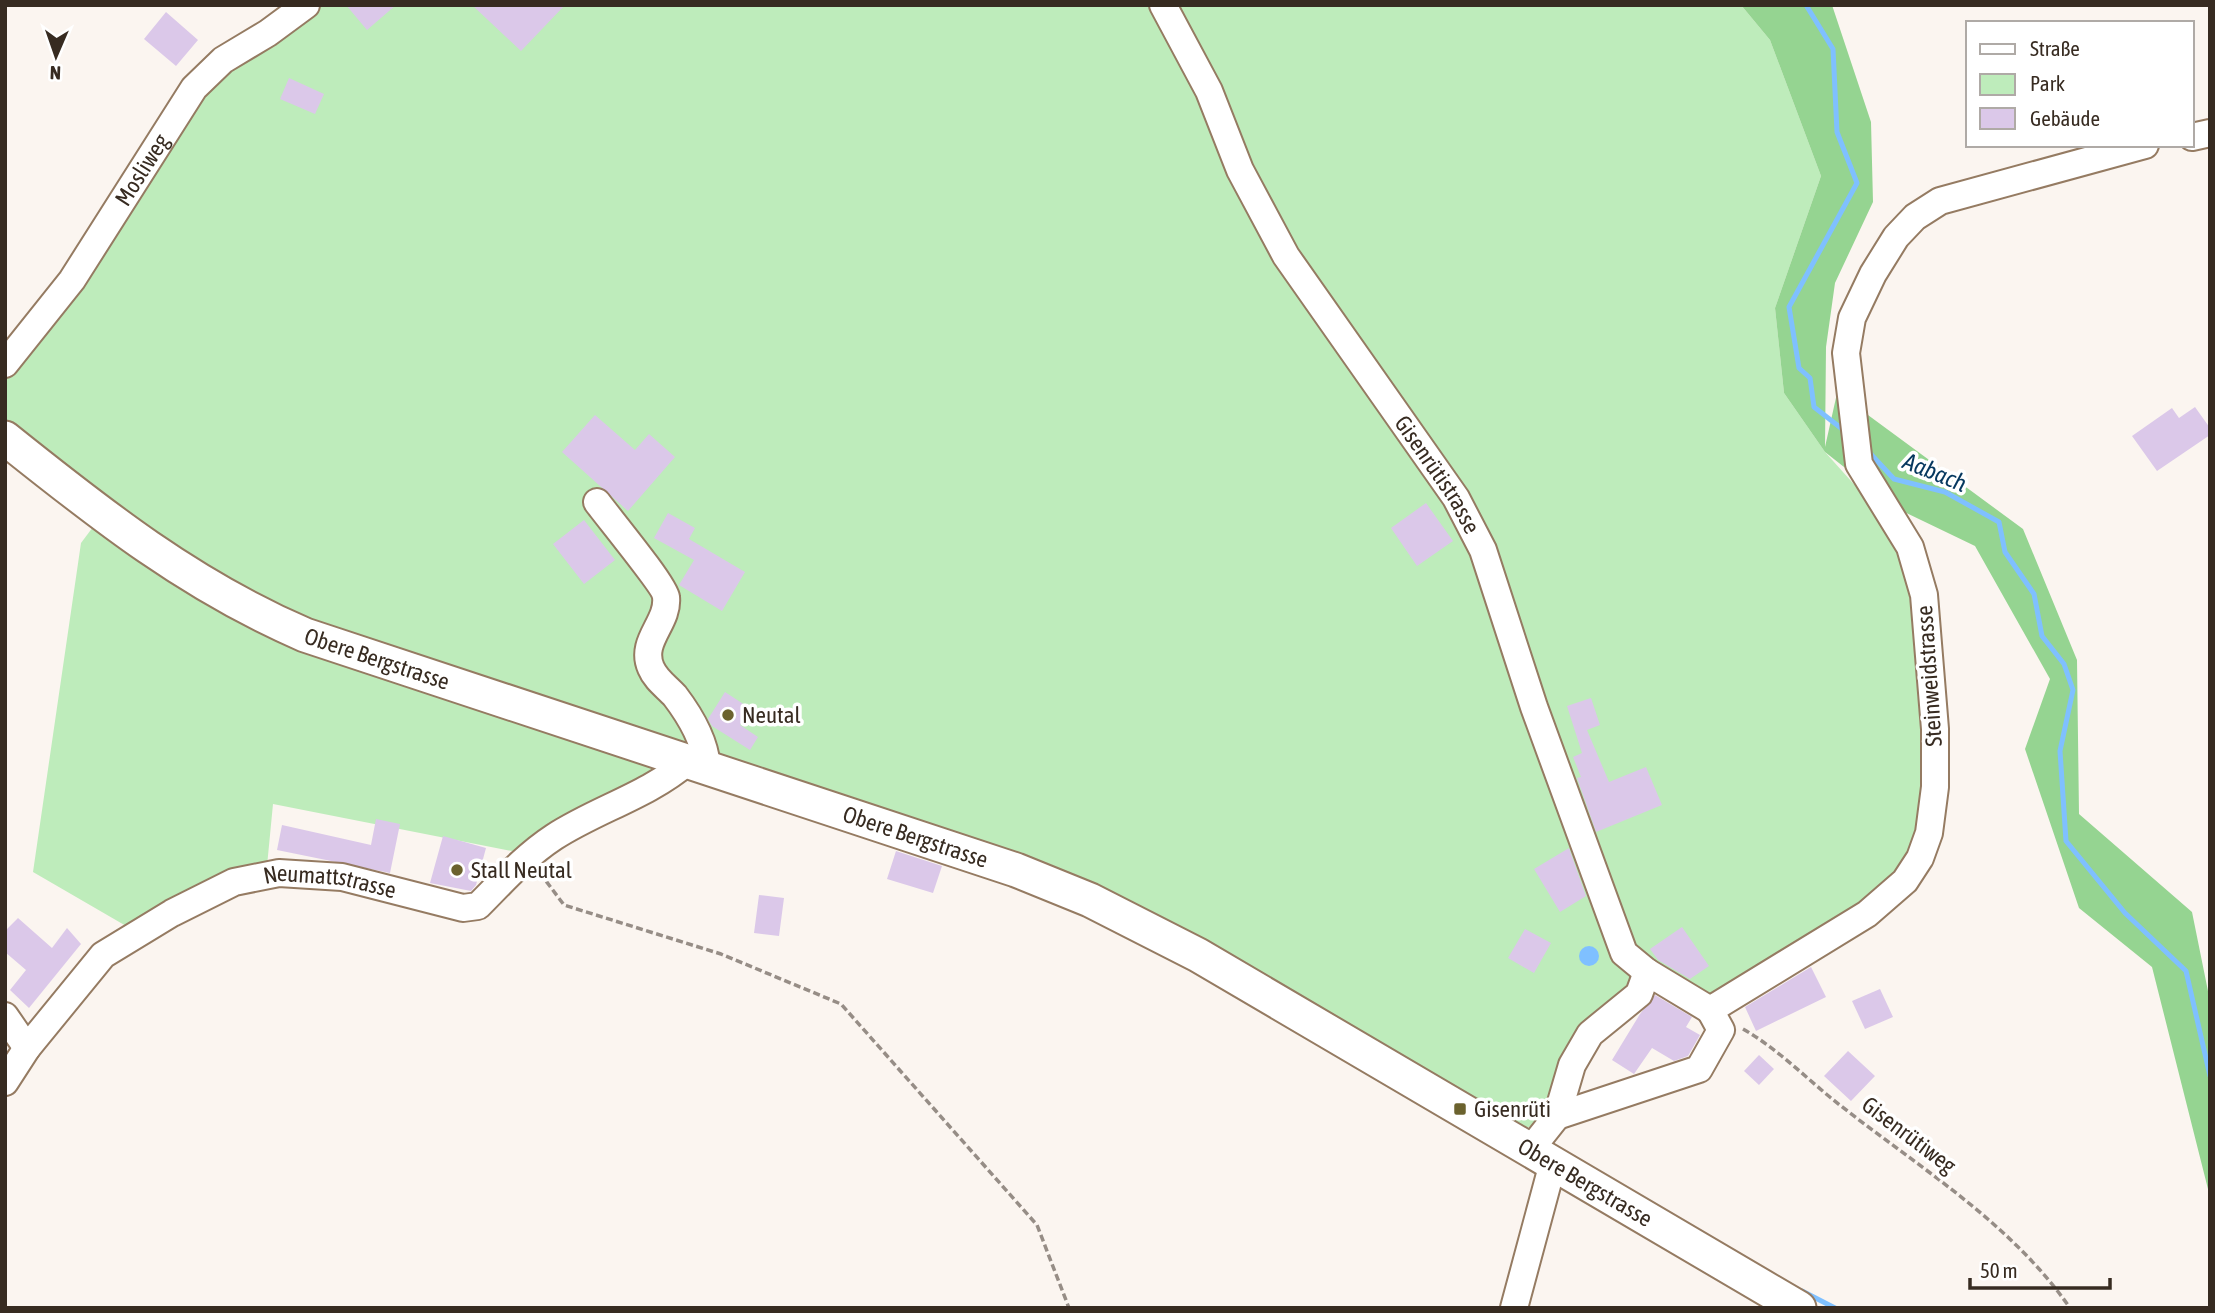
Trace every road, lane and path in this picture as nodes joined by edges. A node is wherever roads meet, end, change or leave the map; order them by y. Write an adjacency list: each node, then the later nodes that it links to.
1 (306, 5): 4 (street, Mosliweg)
2 (1163, 5): 9 (street, Gisenrütistrasse)
3 (2138, 147): 10 (street, Steinweidstrasse)
4 (5, 364)
5 (5, 438): 7 (main road, Obere Bergstrasse)
6 (597, 502): 7 (street)
7 (697, 765): 8 (street, Neumattstrasse); 15 (main road, Obere Bergstrasse)
8 (527, 856): 12 (street, Neumattstrasse); 16 (path)
9 (1647, 972): 10 (street); 14 (street)
10 (1710, 1010): 14 (street); 19 (path, Gisenrütiweg)
11 (5, 1016): 12 (street)
12 (27, 1048): 13 (street, Neumattstrasse)
13 (5, 1082)
14 (1557, 1116): 15 (street)
15 (1541, 1157): 17 (street); 18 (main road, Obere Bergstrasse)
16 (1069, 1308)
17 (1514, 1308)
18 (1799, 1308)
19 (2070, 1308)

